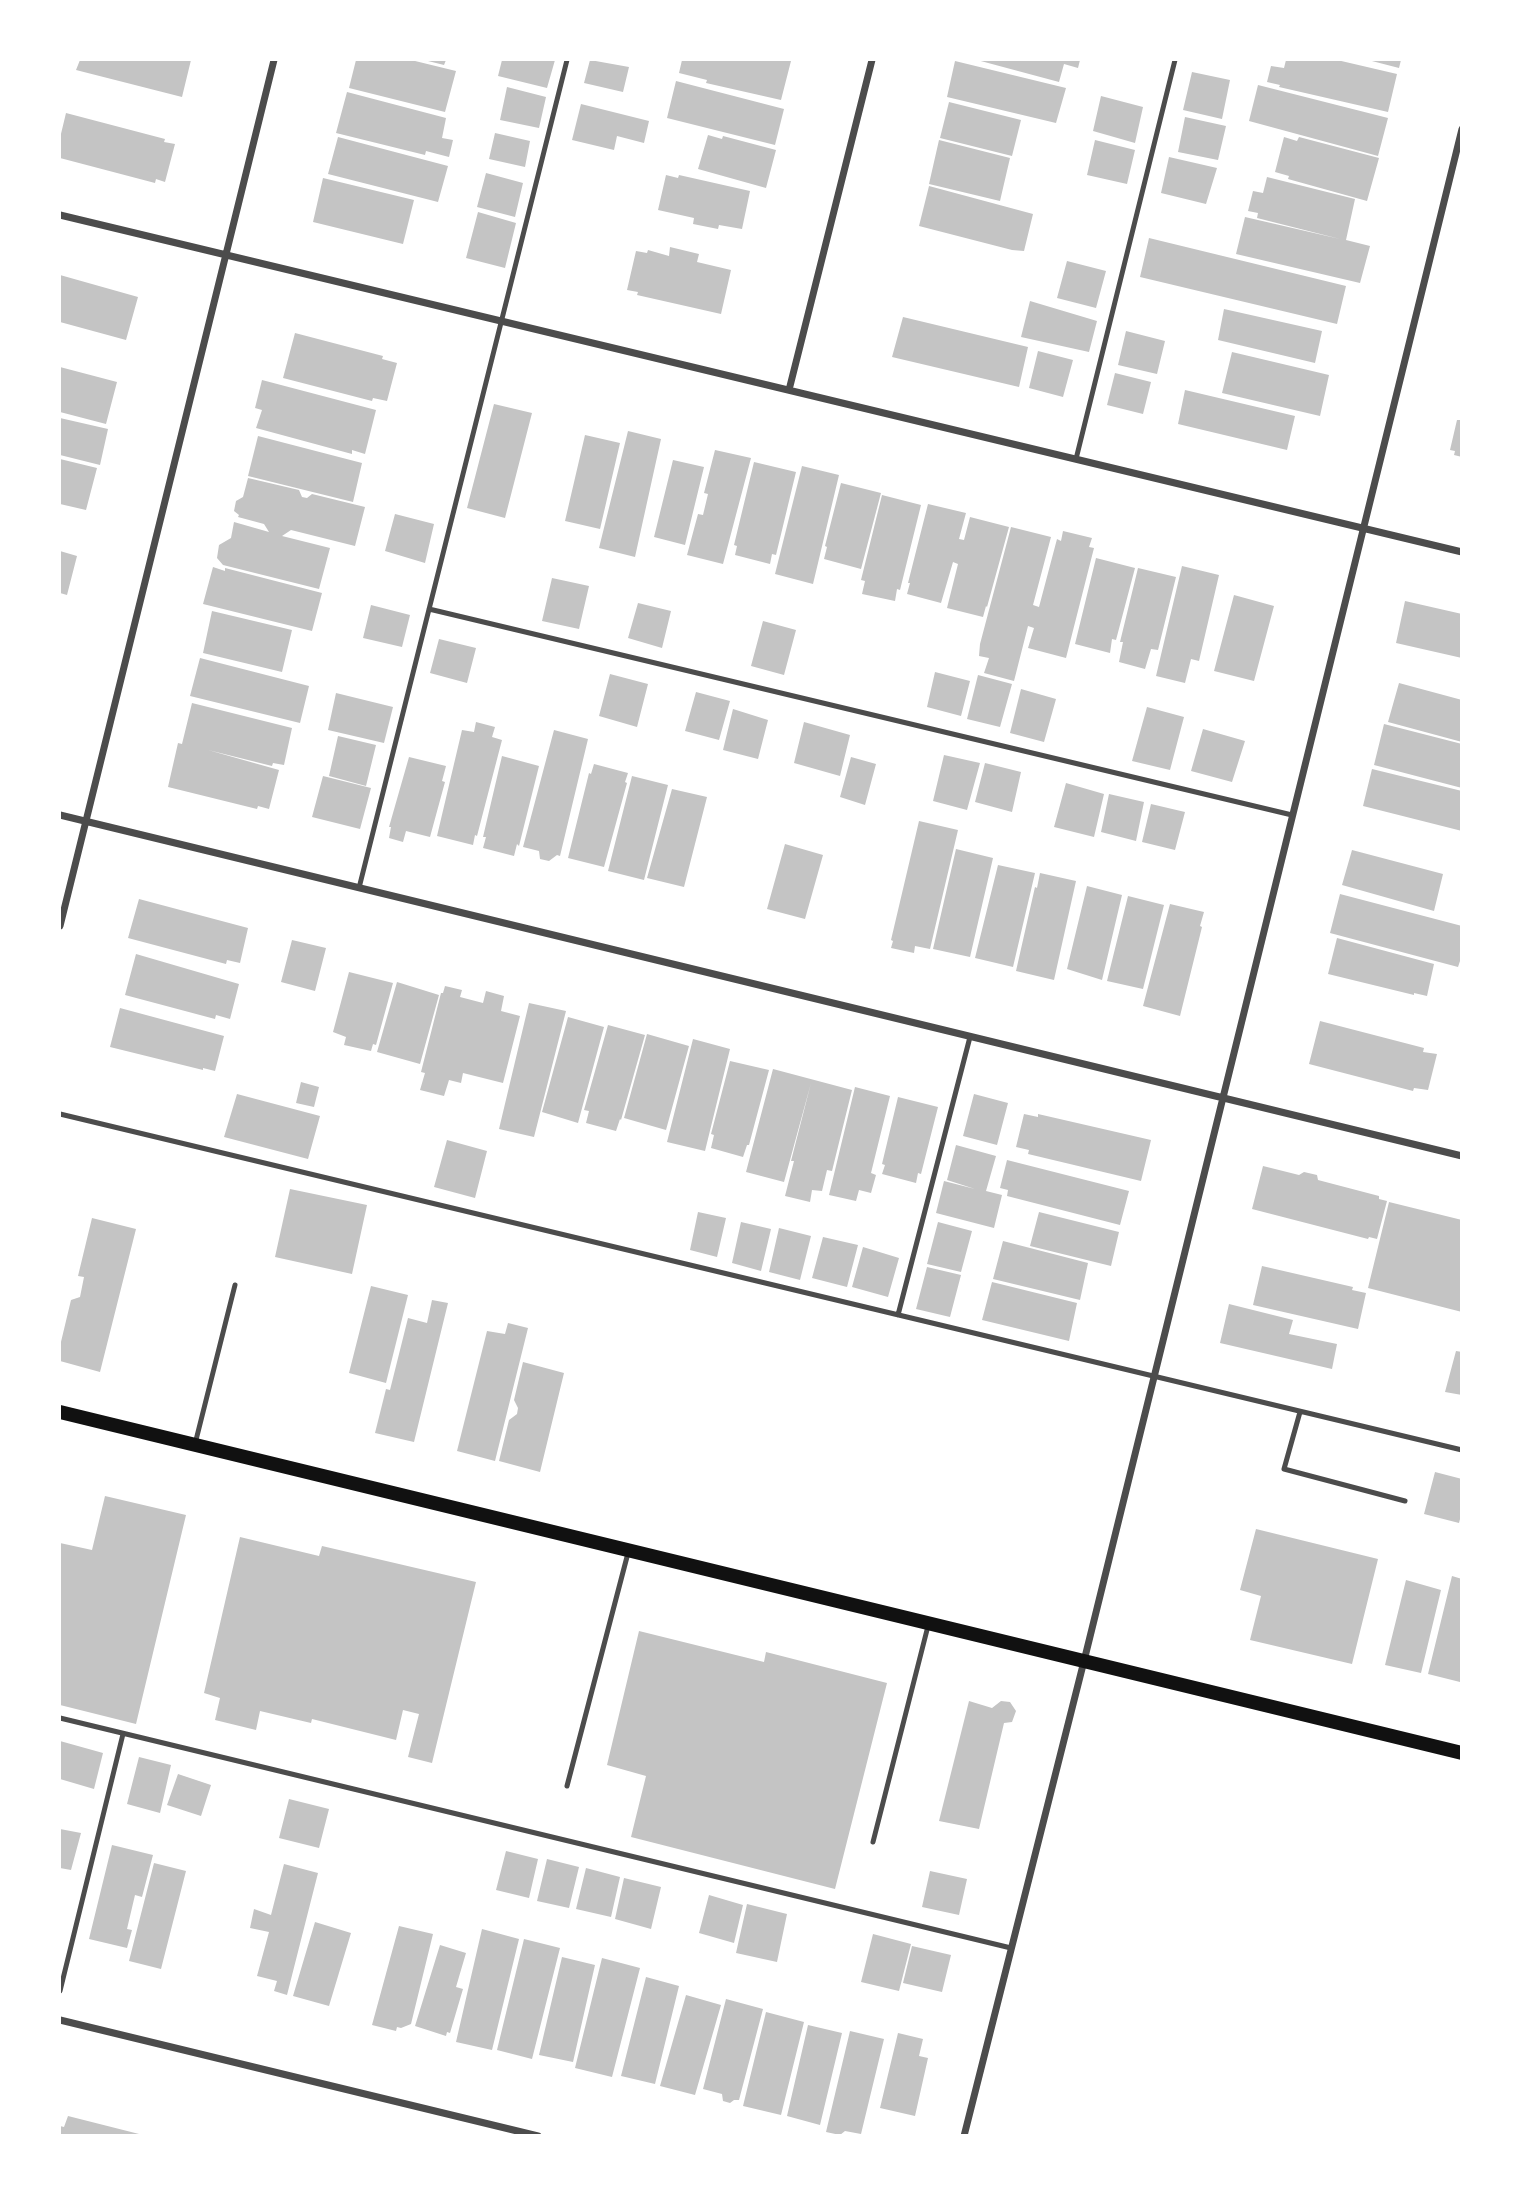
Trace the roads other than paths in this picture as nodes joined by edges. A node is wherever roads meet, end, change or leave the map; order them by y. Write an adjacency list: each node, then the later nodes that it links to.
1 (274, 60): 7 (street)
2 (566, 60): 8 (lane)
3 (872, 60): 9 (street)
4 (1175, 60): 10 (lane)
5 (1461, 128): 11 (street)
6 (60, 215): 7 (street)
7 (226, 255): 8 (street); 16 (street)
8 (501, 321): 9 (street); 13 (lane)
9 (789, 390): 10 (street)
10 (1076, 459): 11 (street)
11 (1363, 528): 12 (street); 15 (street)
12 (1461, 552)
13 (429, 609): 15 (lane); 17 (lane)
14 (60, 815): 16 (street)
15 (1292, 815): 20 (street)
16 (86, 821): 17 (street); 18 (street)
17 (359, 888): 19 (street)
18 (60, 926)
19 (970, 1037): 20 (street); 24 (lane)
20 (1223, 1098): 22 (street); 25 (street)
21 (60, 1114): 24 (lane)
22 (1461, 1156)
23 (235, 1285): 28 (lane)
24 (898, 1315): 25 (lane)
25 (1154, 1376): 27 (lane); 33 (street)
26 (60, 1412): 28 (main road)
27 (1300, 1412): 29 (lane); 30 (lane)
28 (195, 1444): 31 (main road)
29 (1461, 1450)
30 (1405, 1501)
31 (629, 1550): 32 (main road); 37 (lane)
32 (929, 1623): 33 (main road); 38 (lane)
33 (1084, 1661): 36 (main road); 39 (street)
34 (60, 1718): 35 (lane)
35 (123, 1734): 39 (lane); 40 (lane)
36 (1461, 1753)
37 (567, 1786)
38 (873, 1842)
39 (1011, 1948): 43 (street)
40 (60, 1991)
41 (60, 2020): 42 (street)
42 (538, 2136)
43 (964, 2136)

